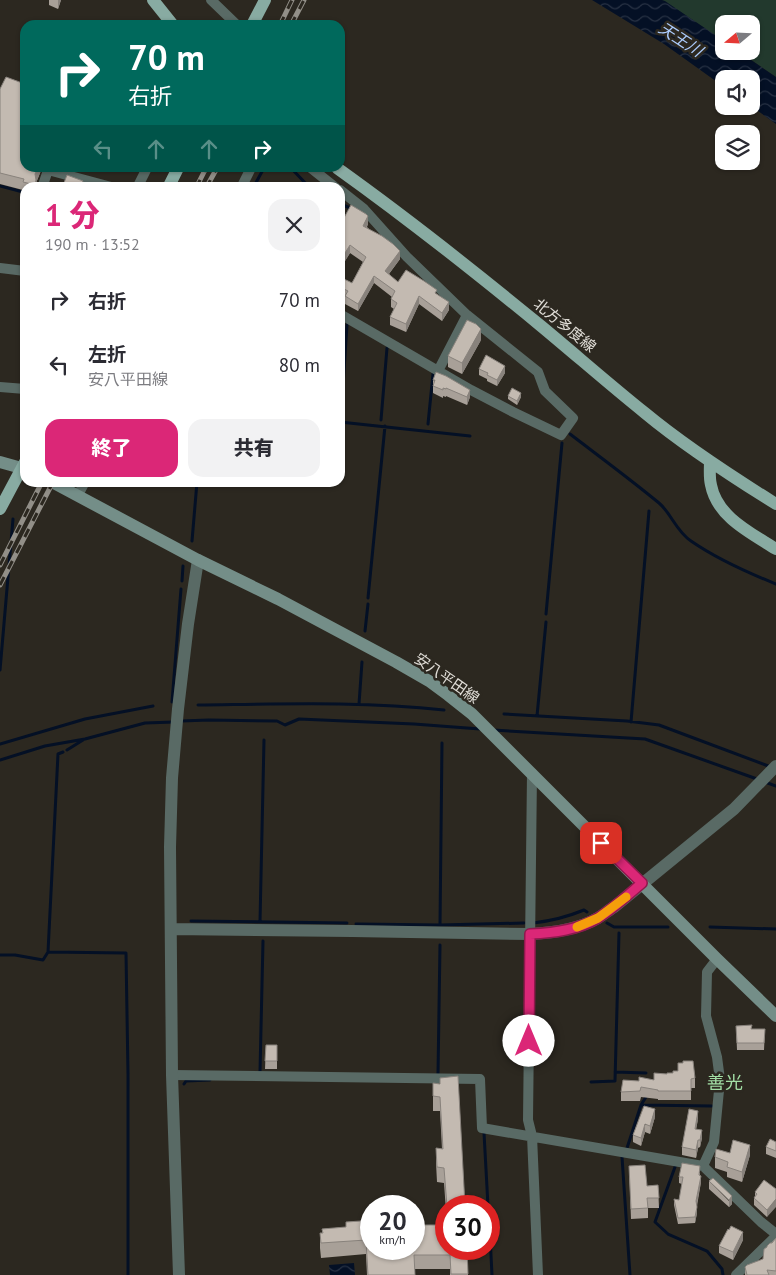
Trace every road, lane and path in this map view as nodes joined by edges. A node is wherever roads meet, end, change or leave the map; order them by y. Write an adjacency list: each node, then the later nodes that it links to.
1 (153, 0): 4 (main road)
2 (265, 0): 6 (main road)
3 (212, 1): 5 (street)
4 (169, 20)
5 (232, 20)
6 (255, 20)
7 (55, 172): 10 (street)
8 (316, 172): 11 (street)
9 (342, 172): 20 (main road, 北方多度線)
10 (93, 182)
11 (328, 182)
12 (345, 194): 15 (street)
13 (0, 268): 14 (street)
14 (20, 270)
15 (467, 315): 17 (street); 17 (street)
16 (345, 317): 17 (street)
17 (438, 371)
18 (0, 387): 19 (street)
19 (20, 389)
20 (710, 461): 27 (main road, 北方多度線); 29 (main road)
21 (0, 462): 22 (main road)
22 (20, 465)
23 (20, 473): 28 (main road)
24 (62, 487): 26 (main road, 安八平田線)
25 (82, 487): 26 (street)
26 (78, 495): 30 (main road, 安八平田線)
27 (776, 504)
28 (0, 509)
29 (776, 549)
30 (198, 560): 32 (main road, 安八平田線); 34 (street)
31 (776, 766): 33 (street)
32 (532, 773): 33 (main road, 安八平田線); 35 (street)
33 (642, 883): 35 (street); 36 (main road, 安八平田線)
34 (171, 929): 35 (street); 38 (street)
35 (530, 934): 39 (street)
36 (717, 959): 37 (main road, 安八平田線); 40 (street)
37 (776, 1016)
38 (172, 1075): 39 (street); 42 (street)
39 (532, 1136): 40 (street); 43 (street)
40 (704, 1166): 41 (street)
41 (776, 1235): 44 (street)
42 (179, 1275)
43 (538, 1275)
44 (736, 1275)

